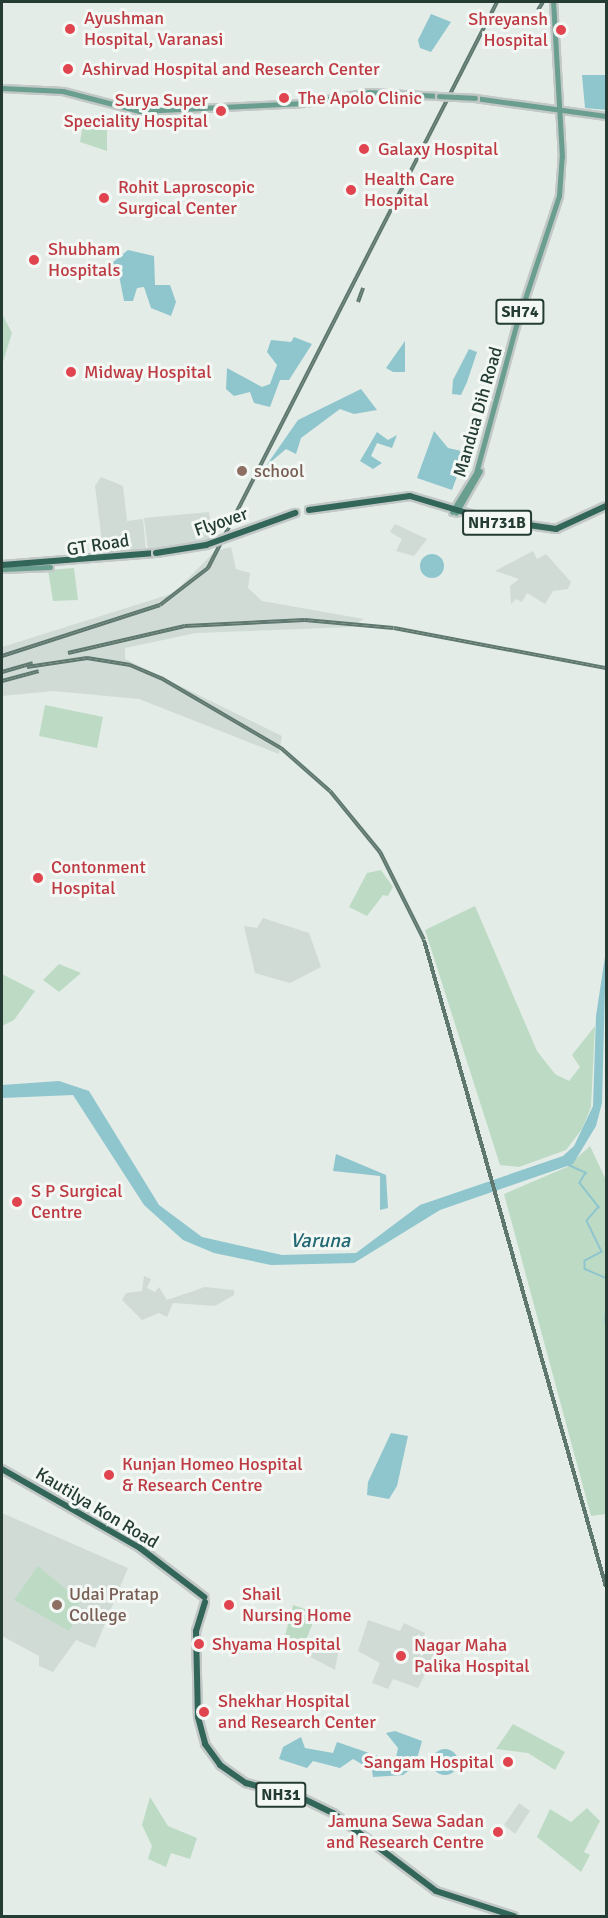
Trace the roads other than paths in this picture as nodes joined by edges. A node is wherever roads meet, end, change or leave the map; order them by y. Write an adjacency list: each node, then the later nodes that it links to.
1 (553, 3): 4 (main road, SH74)
2 (2, 88): 3 (main road); 3 (main road)
3 (369, 92): 4 (main road, bridge)
4 (557, 107): 5 (main road); 7 (main road, Mandua Dih Road / SH74); 7 (main road, Mandua Dih Road / SH74)
5 (606, 117)
6 (606, 506): 7 (highway, NH731B)
7 (455, 512): 8 (highway, Flyover, bridge)
8 (140, 555): 9 (highway, GT Road)
9 (2, 567)
10 (2, 1470): 11 (highway, Kautilya Kon Road / NH31)
11 (493, 1911): 12 (highway, NH31); 13 (highway, NH31)
12 (508, 1917)
13 (514, 1917)

